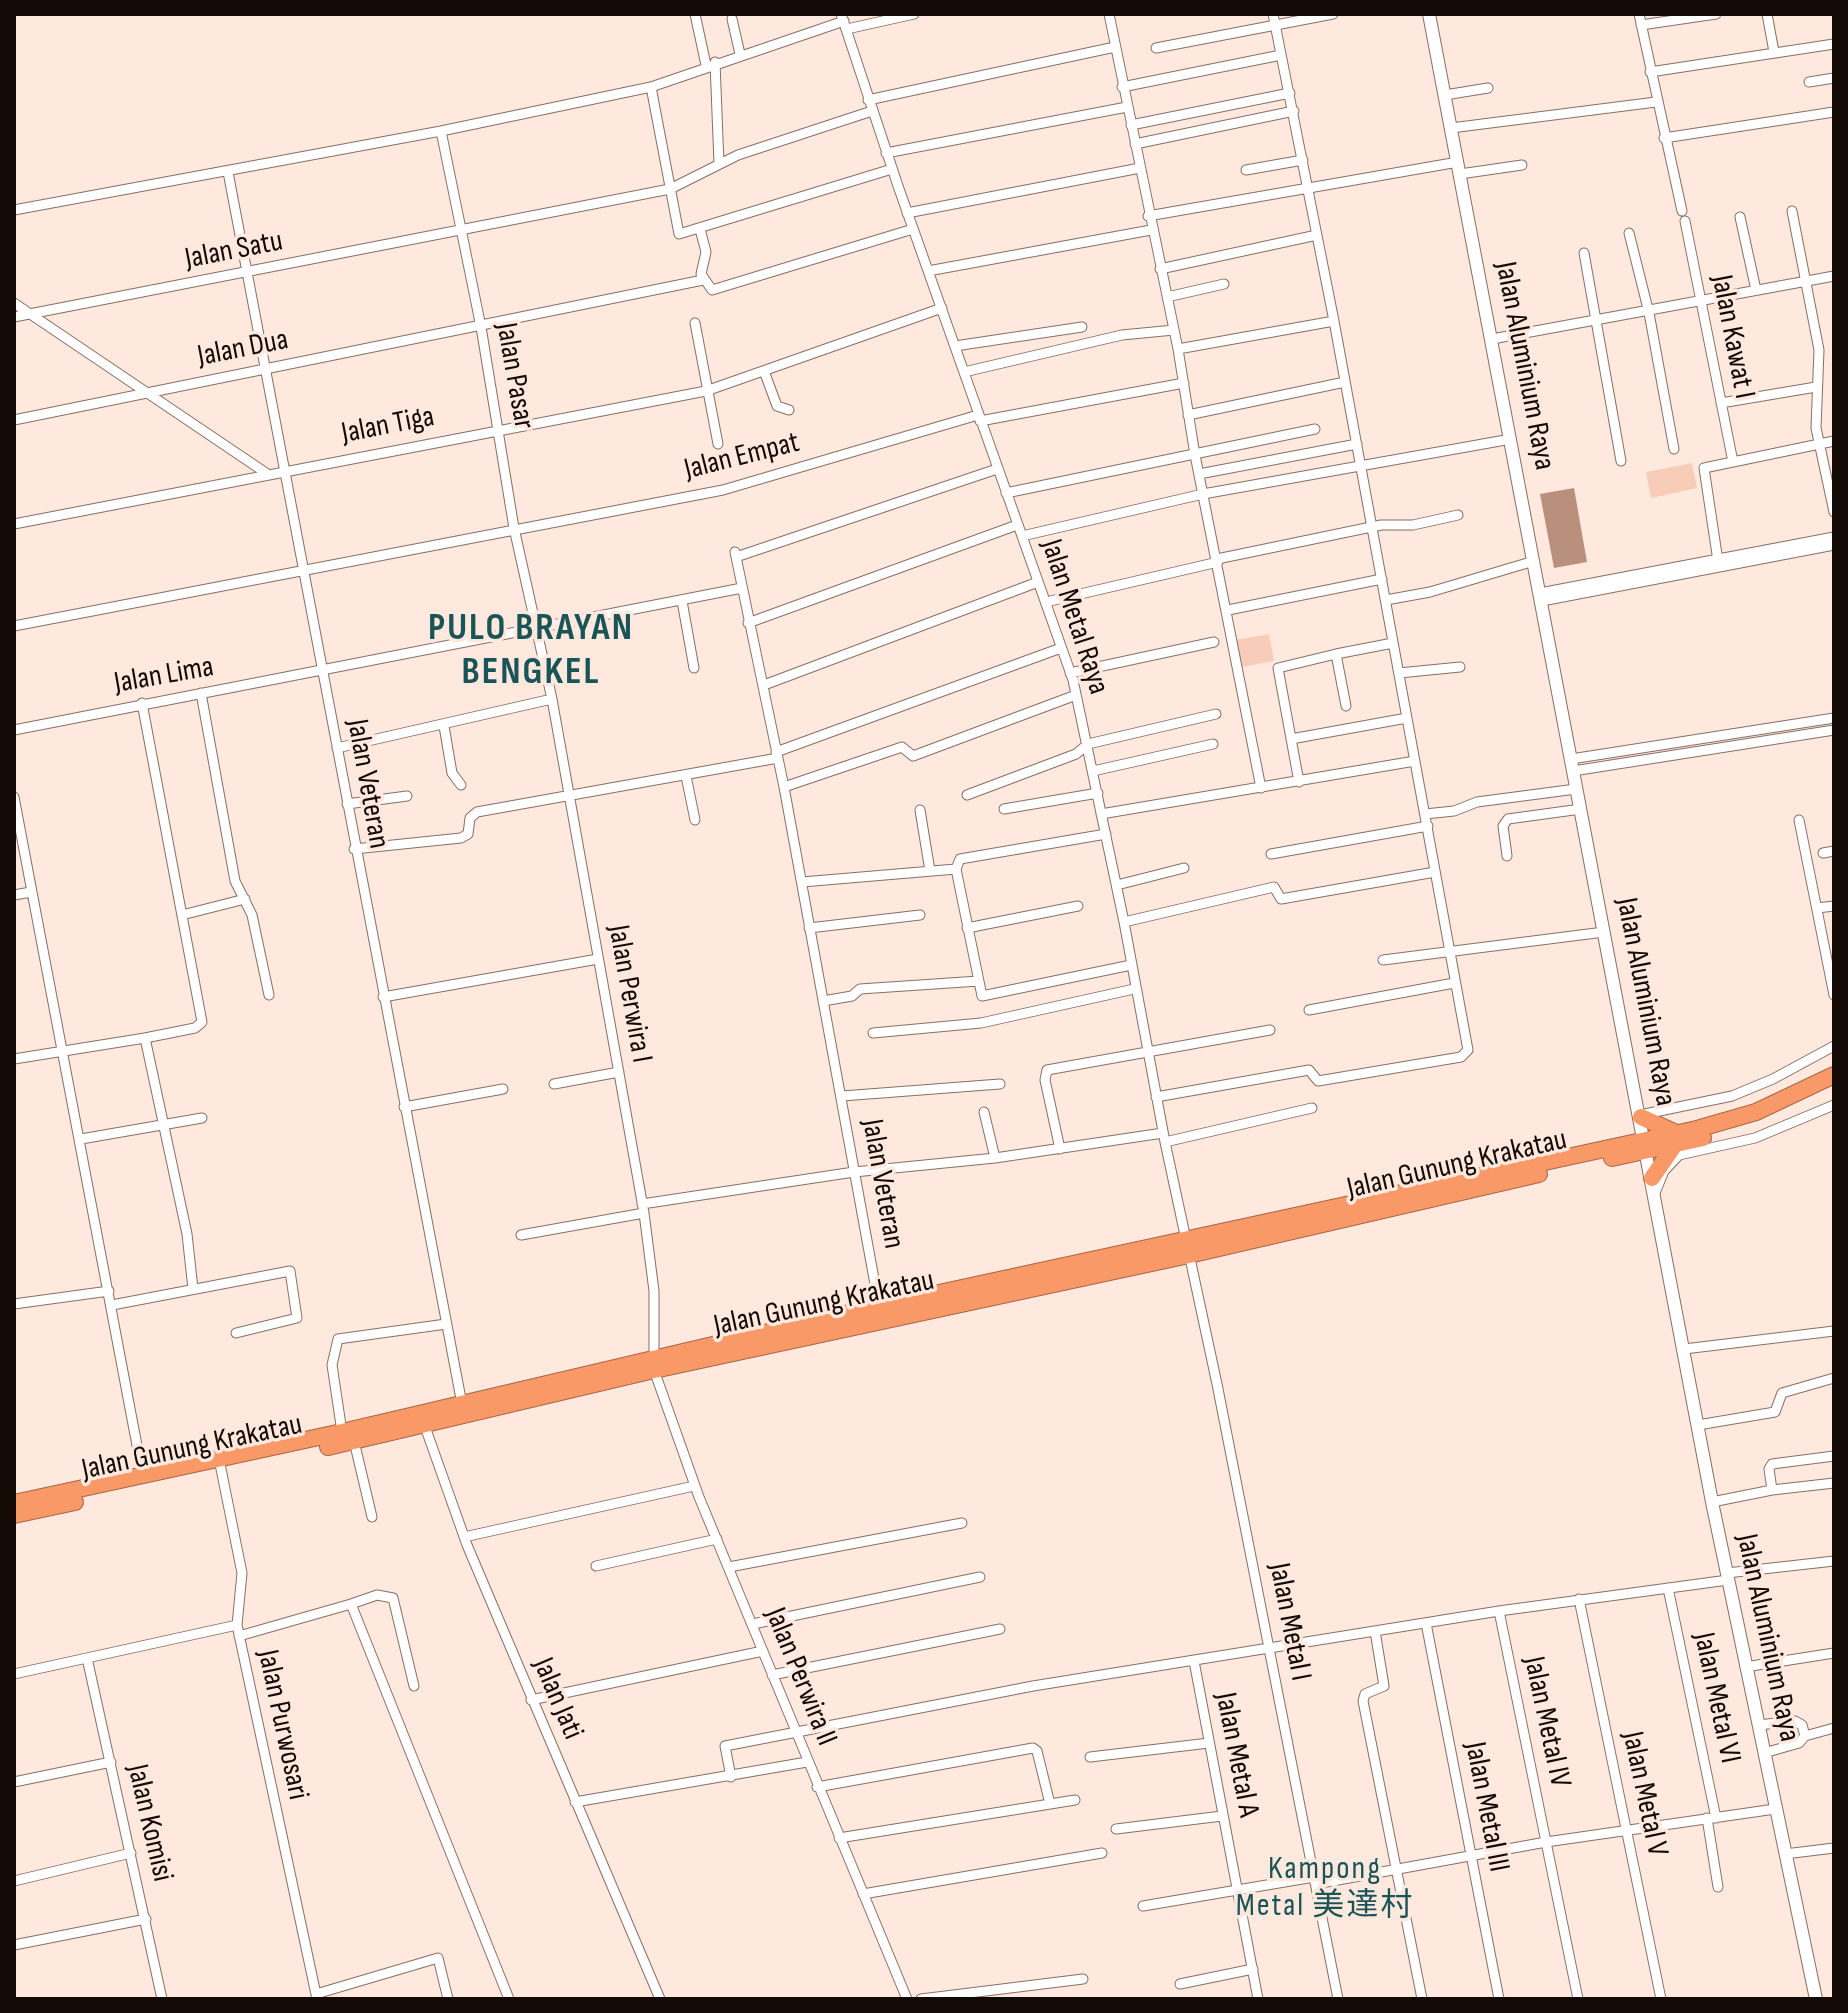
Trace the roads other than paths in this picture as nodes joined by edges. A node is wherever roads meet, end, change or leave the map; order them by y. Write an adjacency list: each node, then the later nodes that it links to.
1 (695, 14): 19 (street)
2 (914, 14): 11 (street)
3 (1109, 14): 14 (street)
4 (1273, 14): 12 (street)
5 (1333, 14): 12 (street)
6 (1429, 14): 27 (main road, Jalan Aluminium Raya)
7 (1716, 14): 10 (street)
8 (1767, 14): 16 (street)
9 (732, 19): 17 (street)
10 (1640, 19): 20 (street, Jalan Kawat I)
11 (844, 21): 17 (street); 28 (street, Jalan Metal Raya)
12 (1275, 26): 15 (street); 18 (street)
13 (1834, 44): 16 (street)
14 (1115, 47): 24 (street); 28 (street)
15 (1156, 48)
16 (1774, 52): 20 (street)
17 (740, 54): 19 (street)
18 (1281, 55): 24 (street); 26 (street)
19 (711, 64): 23 (street); 41 (street)
20 (1650, 72): 29 (street, Jalan Kawat I)
21 (1834, 78): 22 (street)
22 (1809, 82)
23 (651, 87): 36 (street); 49 (street)
24 (1122, 87): 30 (street)
25 (1488, 88): 27 (street)
26 (1290, 93): 32 (street); 34 (street)
27 (1445, 95): 35 (main road, Jalan Aluminium Raya)
28 (868, 100): 31 (street, Jalan Metal Raya)
29 (1656, 102): 35 (street); 37 (street, Jalan Kawat I)
30 (1127, 107): 34 (street); 39 (street)
31 (872, 111): 39 (street, Jalan Metal Raya); 41 (street, Jalan Satu)
32 (1294, 111): 38 (street); 40 (street)
33 (1834, 112): 37 (street)
34 (1131, 125): 38 (street)
35 (1451, 128): 44 (main road, Jalan Aluminium Raya)
36 (441, 131): 47 (street); 55 (street, Jalan Pasar)
37 (1664, 138): 71 (street, Jalan Kawat I)
38 (1135, 144): 43 (street)
39 (886, 153): 45 (street, Jalan Metal Raya)
40 (1303, 160): 46 (street); 48 (street)
41 (719, 164): 49 (street, Jalan Satu)
42 (1522, 165): 44 (street)
43 (1140, 168): 52 (street); 53 (street)
44 (1459, 168): 48 (street); 84 (main road, Jalan Aluminium Raya)
45 (892, 169): 52 (street, Jalan Metal Raya); 56 (street)
46 (1246, 170)
47 (228, 172): 50 (street); 64 (street, Jalan Veteran)
48 (1308, 185): 53 (street); 60 (street)
49 (670, 189): 55 (street, Jalan Satu); 56 (street)
50 (14, 210)
51 (1792, 211): 67 (street)
52 (907, 213): 57 (street, Jalan Metal Raya)
53 (1148, 216): 58 (street)
54 (1740, 217): 69 (street)
55 (462, 228): 64 (street, Jalan Satu); 80 (street, Jalan Pasar)
56 (700, 229): 66 (street)
57 (913, 229): 63 (street, Jalan Metal Raya); 66 (street, Jalan Dua)
58 (1151, 230): 62 (street); 63 (street)
59 (1629, 233): 74 (street)
60 (1317, 235): 62 (street); 77 (street)
61 (1584, 253): 78 (street)
62 (1160, 269): 70 (street)
63 (928, 271): 73 (street, Jalan Metal Raya)
64 (248, 273): 75 (street, Jalan Satu); 88 (street, Jalan Veteran)
65 (1834, 276): 67 (street)
66 (703, 280): 80 (street, Jalan Dua)
67 (1806, 282): 69 (street); 93 (street)
68 (1224, 284): 70 (street)
69 (1756, 290): 71 (street)
70 (1167, 297): 82 (street)
71 (1701, 301): 74 (street); 96 (street, Jalan Kawat I)
72 (14, 303): 75 (street)
73 (942, 308): 85 (street, Jalan Metal Raya); 89 (street, Jalan Tiga)
74 (1649, 313): 78 (street); 108 (street)
75 (31, 314): 76 (street, Jalan Satu); 95 (street)
76 (14, 317)
77 (1334, 321): 86 (street); 91 (street)
78 (1596, 322): 84 (street); 110 (street)
79 (695, 323): 94 (street)
80 (481, 327): 88 (street, Jalan Dua); 101 (street, Jalan Pasar)
81 (1082, 327): 83 (street)
82 (1174, 330): 86 (street); 87 (street)
83 (1055, 331): 85 (street); 87 (street)
84 (1492, 339): 103 (main road, Jalan Aluminium Raya)
85 (955, 346): 90 (street, Jalan Metal Raya)
86 (1178, 349): 92 (street)
87 (1059, 350): 90 (street)
88 (266, 368): 95 (street, Jalan Dua); 114 (street, Jalan Veteran)
89 (764, 371): 94 (street, Jalan Tiga); 97 (street)
90 (964, 372): 99 (street, Jalan Metal Raya)
91 (1345, 382): 98 (street); 106 (street)
92 (1184, 383): 98 (street); 99 (street, Jalan Empat)
93 (1816, 387): 96 (street); 107 (street)
94 (706, 391): 101 (street, Jalan Tiga); 105 (street)
95 (148, 392): 100 (street, Jalan Dua); 115 (street)
96 (1721, 403): 111 (street, Jalan Kawat I)
97 (789, 410)
98 (1188, 415): 109 (street)
99 (979, 418): 113 (street, Jalan Metal Raya); 123 (street, Jalan Empat)
100 (14, 420)
101 (500, 429): 114 (street, Jalan Tiga); 123 (street, Jalan Pasar)
102 (1315, 429): 109 (street)
103 (1511, 439): 112 (street); 129 (main road, Jalan Aluminium Raya)
104 (1834, 441): 107 (street)
105 (718, 444)
106 (1357, 444): 112 (street); 116 (street)
107 (1819, 444): 111 (street); 119 (street)
108 (1674, 449)
109 (1195, 455): 116 (street); 117 (street)
110 (1621, 461)
111 (1733, 462): 130 (street)
112 (1362, 467): 118 (street); 124 (street)
113 (997, 469): 117 (street, Jalan Metal Raya); 134 (street, Jalan Veteran)
114 (285, 470): 115 (street, Jalan Tiga); 131 (street, Jalan Veteran)
115 (266, 473): 121 (street, Jalan Tiga)
116 (1199, 474): 118 (street)
117 (1006, 493): 122 (street, Jalan Metal Raya)
118 (1203, 494): 125 (street); 128 (street)
119 (1834, 512)
120 (1458, 515): 124 (street)
121 (14, 524)
122 (1017, 525): 125 (street, Jalan Metal Raya); 140 (street)
123 (514, 528): 131 (street, Jalan Empat); 142 (street, Jalan Pasar)
124 (1372, 528): 128 (street); 132 (street)
125 (1022, 536): 133 (street, Jalan Metal Raya)
126 (1834, 537): 130 (street)
127 (1834, 545): 130 (street)
128 (1217, 561): 138 (street); 139 (street)
129 (1534, 561): 135 (main road, Jalan Aluminium Raya); 136 (street)
130 (1718, 563): 135 (street)
131 (303, 571): 141 (street, Jalan Empat); 149 (street, Jalan Veteran)
132 (1382, 579): 136 (street); 139 (street)
133 (1038, 582): 138 (street, Jalan Metal Raya); 152 (street)
134 (742, 588): 137 (street, Jalan Lima); 140 (street, Jalan Veteran)
135 (1541, 597): 176 (main road, Jalan Aluminium Raya)
136 (1386, 600): 144 (street)
137 (682, 601): 142 (street, Jalan Lima); 148 (street)
138 (1046, 602): 145 (street, Jalan Metal Raya)
139 (1228, 610): 182 (street)
140 (748, 623): 152 (street, Jalan Veteran)
141 (14, 626)
142 (537, 629): 149 (street, Jalan Lima); 155 (street, Jalan Perwira I)
143 (1214, 642): 150 (street)
144 (1393, 643): 146 (street); 151 (street)
145 (1061, 648): 150 (street, Jalan Metal Raya); 173 (street)
146 (1336, 654): 157 (street); 168 (street)
147 (1460, 667): 151 (street)
148 (694, 668)
149 (323, 671): 153 (street, Jalan Lima); 171 (street, Jalan Veteran)
150 (1070, 673): 154 (street, Jalan Metal Raya)
151 (1399, 673): 159 (street)
152 (764, 685): 173 (street, Jalan Veteran)
153 (201, 693): 156 (street, Jalan Lima); 213 (street)
154 (1076, 695): 169 (street, Jalan Metal Raya); 181 (street)
155 (552, 699): 163 (street); 188 (street, Jalan Perwira I)
156 (142, 703): 164 (street, Jalan Lima); 217 (street)
157 (1346, 706)
158 (1216, 714): 169 (street)
159 (1407, 718): 168 (street); 174 (street)
160 (1834, 718): 161 (street)
161 (1810, 721): 162 (street); 166 (street)
162 (1795, 724): 167 (street); 172 (street)
163 (444, 726): 171 (street); 180 (street)
164 (14, 730)
165 (1834, 730): 166 (street)
166 (1812, 733): 167 (street)
167 (1797, 735): 175 (street)
168 (1291, 739): 179 (street)
169 (1088, 744): 177 (street, Jalan Metal Raya); 185 (street)
170 (1213, 744): 177 (street)
171 (337, 748): 189 (street, Jalan Veteran)
172 (1627, 750): 175 (street); 176 (street)
173 (777, 755): 178 (street); 181 (street, Jalan Veteran)
174 (1415, 761): 179 (street); 194 (street)
175 (1629, 762): 176 (street)
176 (1572, 765): 183 (main road, Jalan Aluminium Raya)
177 (1093, 771): 184 (street, Jalan Metal Raya)
178 (686, 776): 188 (street); 196 (street)
179 (1299, 782): 182 (street)
180 (461, 785)
181 (784, 787): 209 (street, Jalan Veteran)
182 (1261, 788): 193 (street)
183 (1576, 789): 191 (main road, Jalan Aluminium Raya); 194 (street)
184 (1098, 793): 190 (street); 193 (street, Jalan Metal Raya)
185 (967, 795)
186 (407, 796): 189 (street)
187 (14, 797): 195 (street)
188 (569, 799): 200 (street); 224 (street, Jalan Perwira I)
189 (347, 804): 200 (street, Jalan Veteran)
190 (1004, 809)
191 (1581, 809): 204 (street); 222 (main road, Jalan Aluminium Raya)
192 (920, 810): 207 (street)
193 (1101, 814): 199 (street, Jalan Metal Raya)
194 (1425, 814): 198 (street)
195 (16, 817): 211 (street)
196 (695, 820)
197 (1799, 820): 216 (street)
198 (1428, 826): 203 (street); 208 (street)
199 (1106, 834): 206 (street); 210 (street, Jalan Metal Raya)
200 (354, 849): 232 (street, Jalan Veteran)
201 (1834, 851): 202 (street)
202 (1823, 853)
203 (1271, 854)
204 (1507, 856)
205 (1184, 868): 210 (street)
206 (956, 869): 207 (street); 221 (street)
207 (930, 871): 209 (street)
208 (1435, 872): 219 (street); 223 (street)
209 (802, 882): 220 (street, Jalan Veteran)
210 (1117, 885): 219 (street, Jalan Metal Raya)
211 (31, 892): 212 (street); 239 (street)
212 (14, 895)
213 (245, 899): 217 (street); 230 (street)
214 (1078, 906): 221 (street)
215 (1834, 906): 216 (street)
216 (1817, 908): 231 (street)
217 (182, 915): 237 (street)
218 (920, 915): 220 (street)
219 (1124, 922): 226 (street, Jalan Metal Raya)
220 (809, 928): 233 (street, Jalan Veteran)
221 (967, 928): 227 (street)
222 (1604, 932): 223 (street); 254 (main road, Jalan Aluminium Raya)
223 (1448, 951): 225 (street); 228 (street)
224 (598, 959): 232 (street); 242 (street, Jalan Perwira I)
225 (1383, 960)
226 (1131, 965): 227 (street); 229 (street, Jalan Metal Raya)
227 (979, 981): 233 (street)
228 (1454, 983): 234 (street); 249 (street)
229 (1134, 989): 236 (street); 240 (street, Jalan Metal Raya)
230 (269, 995)
231 (1834, 995)
232 (383, 997): 251 (street, Jalan Veteran)
233 (823, 1001): 248 (street, Jalan Veteran)
234 (1309, 1010)
235 (1270, 1030): 240 (street)
236 (873, 1033)
237 (145, 1038): 239 (street); 256 (street)
238 (1834, 1046): 254 (street)
239 (64, 1050): 241 (street); 258 (street)
240 (1147, 1051): 249 (street, Jalan Metal Raya); 261 (street)
241 (14, 1059)
242 (619, 1072): 244 (street); 265 (street, Jalan Perwira I)
243 (1834, 1075): 259 (highway)
244 (554, 1084)
245 (1000, 1084): 248 (street)
246 (1834, 1086): 259 (highway)
247 (503, 1089): 251 (street)
248 (842, 1096): 263 (street, Jalan Veteran)
249 (1156, 1097): 257 (street, Jalan Metal Raya)
250 (1834, 1105): 264 (street)
251 (404, 1107): 273 (street, Jalan Veteran)
252 (1312, 1108): 257 (street)
253 (984, 1112): 262 (street)
254 (1640, 1116): 259 (highway); 260 (main road, Jalan Aluminium Raya)
255 (202, 1118): 256 (street)
256 (163, 1124): 258 (street); 268 (street)
257 (1164, 1138): 261 (street); 267 (street, Jalan Metal Raya)
258 (81, 1139): 269 (street)
259 (1676, 1139): 260 (highway, Jalan Gunung Krakatau); 264 (highway)
260 (1646, 1146): 264 (main road, Jalan Aluminium Raya); 267 (highway, Jalan Gunung Krakatau)
261 (1060, 1149): 262 (street)
262 (995, 1158): 263 (street)
263 (854, 1172): 265 (street); 272 (street, Jalan Veteran)
264 (1654, 1186): 276 (main road, Jalan Aluminium Raya)
265 (643, 1208): 266 (street); 277 (street, Jalan Perwira I)
266 (521, 1235)
267 (1187, 1247): 272 (highway, Jalan Gunung Krakatau); 277 (highway, Jalan Gunung Krakatau); 310 (street, Jalan Metal I)
268 (193, 1289): 271 (street); 275 (street)
269 (109, 1291): 270 (street); 271 (street)
270 (14, 1304)
271 (112, 1305): 285 (street)
272 (879, 1306): 277 (highway, Jalan Gunung Krakatau)
273 (446, 1324): 279 (street, Jalan Veteran); 282 (street)
274 (1834, 1331): 276 (street)
275 (236, 1333)
276 (1684, 1349): 281 (main road, Jalan Aluminium Raya)
277 (652, 1364): 279 (highway, Jalan Gunung Krakatau); 280 (highway, Jalan Gunung Krakatau); 287 (street, Jalan Perwira II)
278 (1834, 1378): 281 (street)
279 (462, 1404): 280 (highway, Jalan Gunung Krakatau)
280 (423, 1420): 282 (highway, Jalan Gunung Krakatau); 294 (street, Jalan Jati)
281 (1698, 1425): 289 (main road, Jalan Aluminium Raya)
282 (348, 1437): 284 (highway, Jalan Gunung Krakatau); 292 (street)
283 (1834, 1456): 288 (street)
284 (220, 1465): 285 (highway, Jalan Gunung Krakatau); 291 (highway, Jalan Gunung Krakatau); 308 (street, Jalan Purwosari)
285 (143, 1477): 290 (highway, Jalan Gunung Krakatau)
286 (1834, 1483): 288 (street)
287 (694, 1486): 294 (street); 295 (street, Jalan Perwira II)
288 (1772, 1490): 289 (street)
289 (1712, 1502): 300 (main road, Jalan Aluminium Raya)
290 (14, 1503)
291 (14, 1515)
292 (372, 1517)
293 (962, 1523): 298 (street)
294 (464, 1537): 319 (street, Jalan Jati)
295 (717, 1539): 297 (street); 298 (street, Jalan Perwira II)
296 (1834, 1561): 300 (street)
297 (596, 1566)
298 (729, 1567): 306 (street, Jalan Perwira II)
299 (980, 1577): 306 (street)
300 (1727, 1577): 301 (street); 315 (main road, Jalan Aluminium Raya)
301 (1668, 1588): 302 (street); 337 (street, Jalan Metal VI)
302 (1579, 1599): 304 (street); 339 (street, Jalan Metal V)
303 (351, 1604): 308 (street); 318 (street); 362 (street)
304 (1499, 1611): 305 (street); 341 (street, Jalan Metal IV)
305 (1426, 1623): 309 (street); 346 (street, Jalan Metal III)
306 (753, 1624): 311 (street, Jalan Perwira II)
307 (1000, 1629): 317 (street)
308 (238, 1631): 313 (street); 359 (street, Jalan Purwosari)
309 (1375, 1631): 310 (street); 347 (street)
310 (1270, 1648): 314 (street); 349 (street, Jalan Metal I)
311 (763, 1651): 317 (street, Jalan Perwira II); 319 (street)
312 (1834, 1653): 315 (street)
313 (87, 1658): 316 (street); 327 (street, Jalan Komisi)
314 (1194, 1661): 322 (street); 324 (street, Jalan Metal A)
315 (1745, 1667): 320 (main road, Jalan Aluminium Raya)
316 (14, 1674)
317 (772, 1675): 322 (street, Jalan Perwira II)
318 (414, 1686)
319 (531, 1700): 333 (street, Jalan Jati)
320 (1758, 1725): 323 (street); 325 (main road, Jalan Aluminium Raya)
321 (1834, 1728): 323 (street)
322 (795, 1733): 328 (street, Jalan Perwira II); 329 (street)
323 (1805, 1736): 325 (street)
324 (1209, 1743): 326 (street); 336 (street, Jalan Metal A)
325 (1764, 1753): 335 (main road, Jalan Aluminium Raya)
326 (1090, 1757)
327 (111, 1762): 330 (street); 343 (street, Jalan Komisi)
328 (807, 1762): 329 (street); 331 (street, Jalan Perwira II)
329 (731, 1777): 333 (street)
330 (14, 1782)
331 (817, 1787): 334 (street); 340 (street, Jalan Perwira II)
332 (1075, 1800): 334 (street)
333 (575, 1802): 363 (street, Jalan Jati)
334 (1050, 1804): 340 (street)
335 (1775, 1809): 337 (street); 345 (main road, Jalan Aluminium Raya)
336 (1222, 1816): 338 (street); 351 (street, Jalan Metal A)
337 (1712, 1818): 339 (street); 350 (street, Jalan Metal VI)
338 (1116, 1829)
339 (1626, 1829): 341 (street); 371 (street, Jalan Metal V)
340 (839, 1838): 352 (street, Jalan Perwira II)
341 (1546, 1842): 346 (street); 370 (street, Jalan Metal IV)
342 (1834, 1848): 345 (street)
343 (131, 1853): 348 (street); 354 (street, Jalan Komisi)
344 (1102, 1853): 352 (street)
345 (1785, 1854): 372 (main road, Jalan Aluminium Raya)
346 (1470, 1855): 347 (street); 369 (street, Jalan Metal III)
347 (1396, 1869): 349 (street); 368 (street)
348 (14, 1881)
349 (1315, 1881): 351 (street); 367 (street, Jalan Metal I)
350 (1718, 1887)
351 (1238, 1890): 353 (street); 356 (street, Jalan Metal A)
352 (863, 1894): 364 (street, Jalan Perwira II)
353 (1143, 1906)
354 (146, 1919): 355 (street); 360 (street, Jalan Komisi)
355 (14, 1945)
356 (1253, 1969): 358 (street); 366 (street, Jalan Metal A)
357 (1083, 1979): 365 (street)
358 (1180, 1984)
359 (316, 1996): 361 (street)
360 (162, 1999)
361 (448, 1999)
362 (509, 1999)
363 (660, 1999)
364 (907, 1999)
365 (921, 1999)
366 (1258, 1999)
367 (1338, 1999)
368 (1422, 1999)
369 (1499, 1999)
370 (1578, 1999)
371 (1661, 1999)
372 (1816, 1999)

